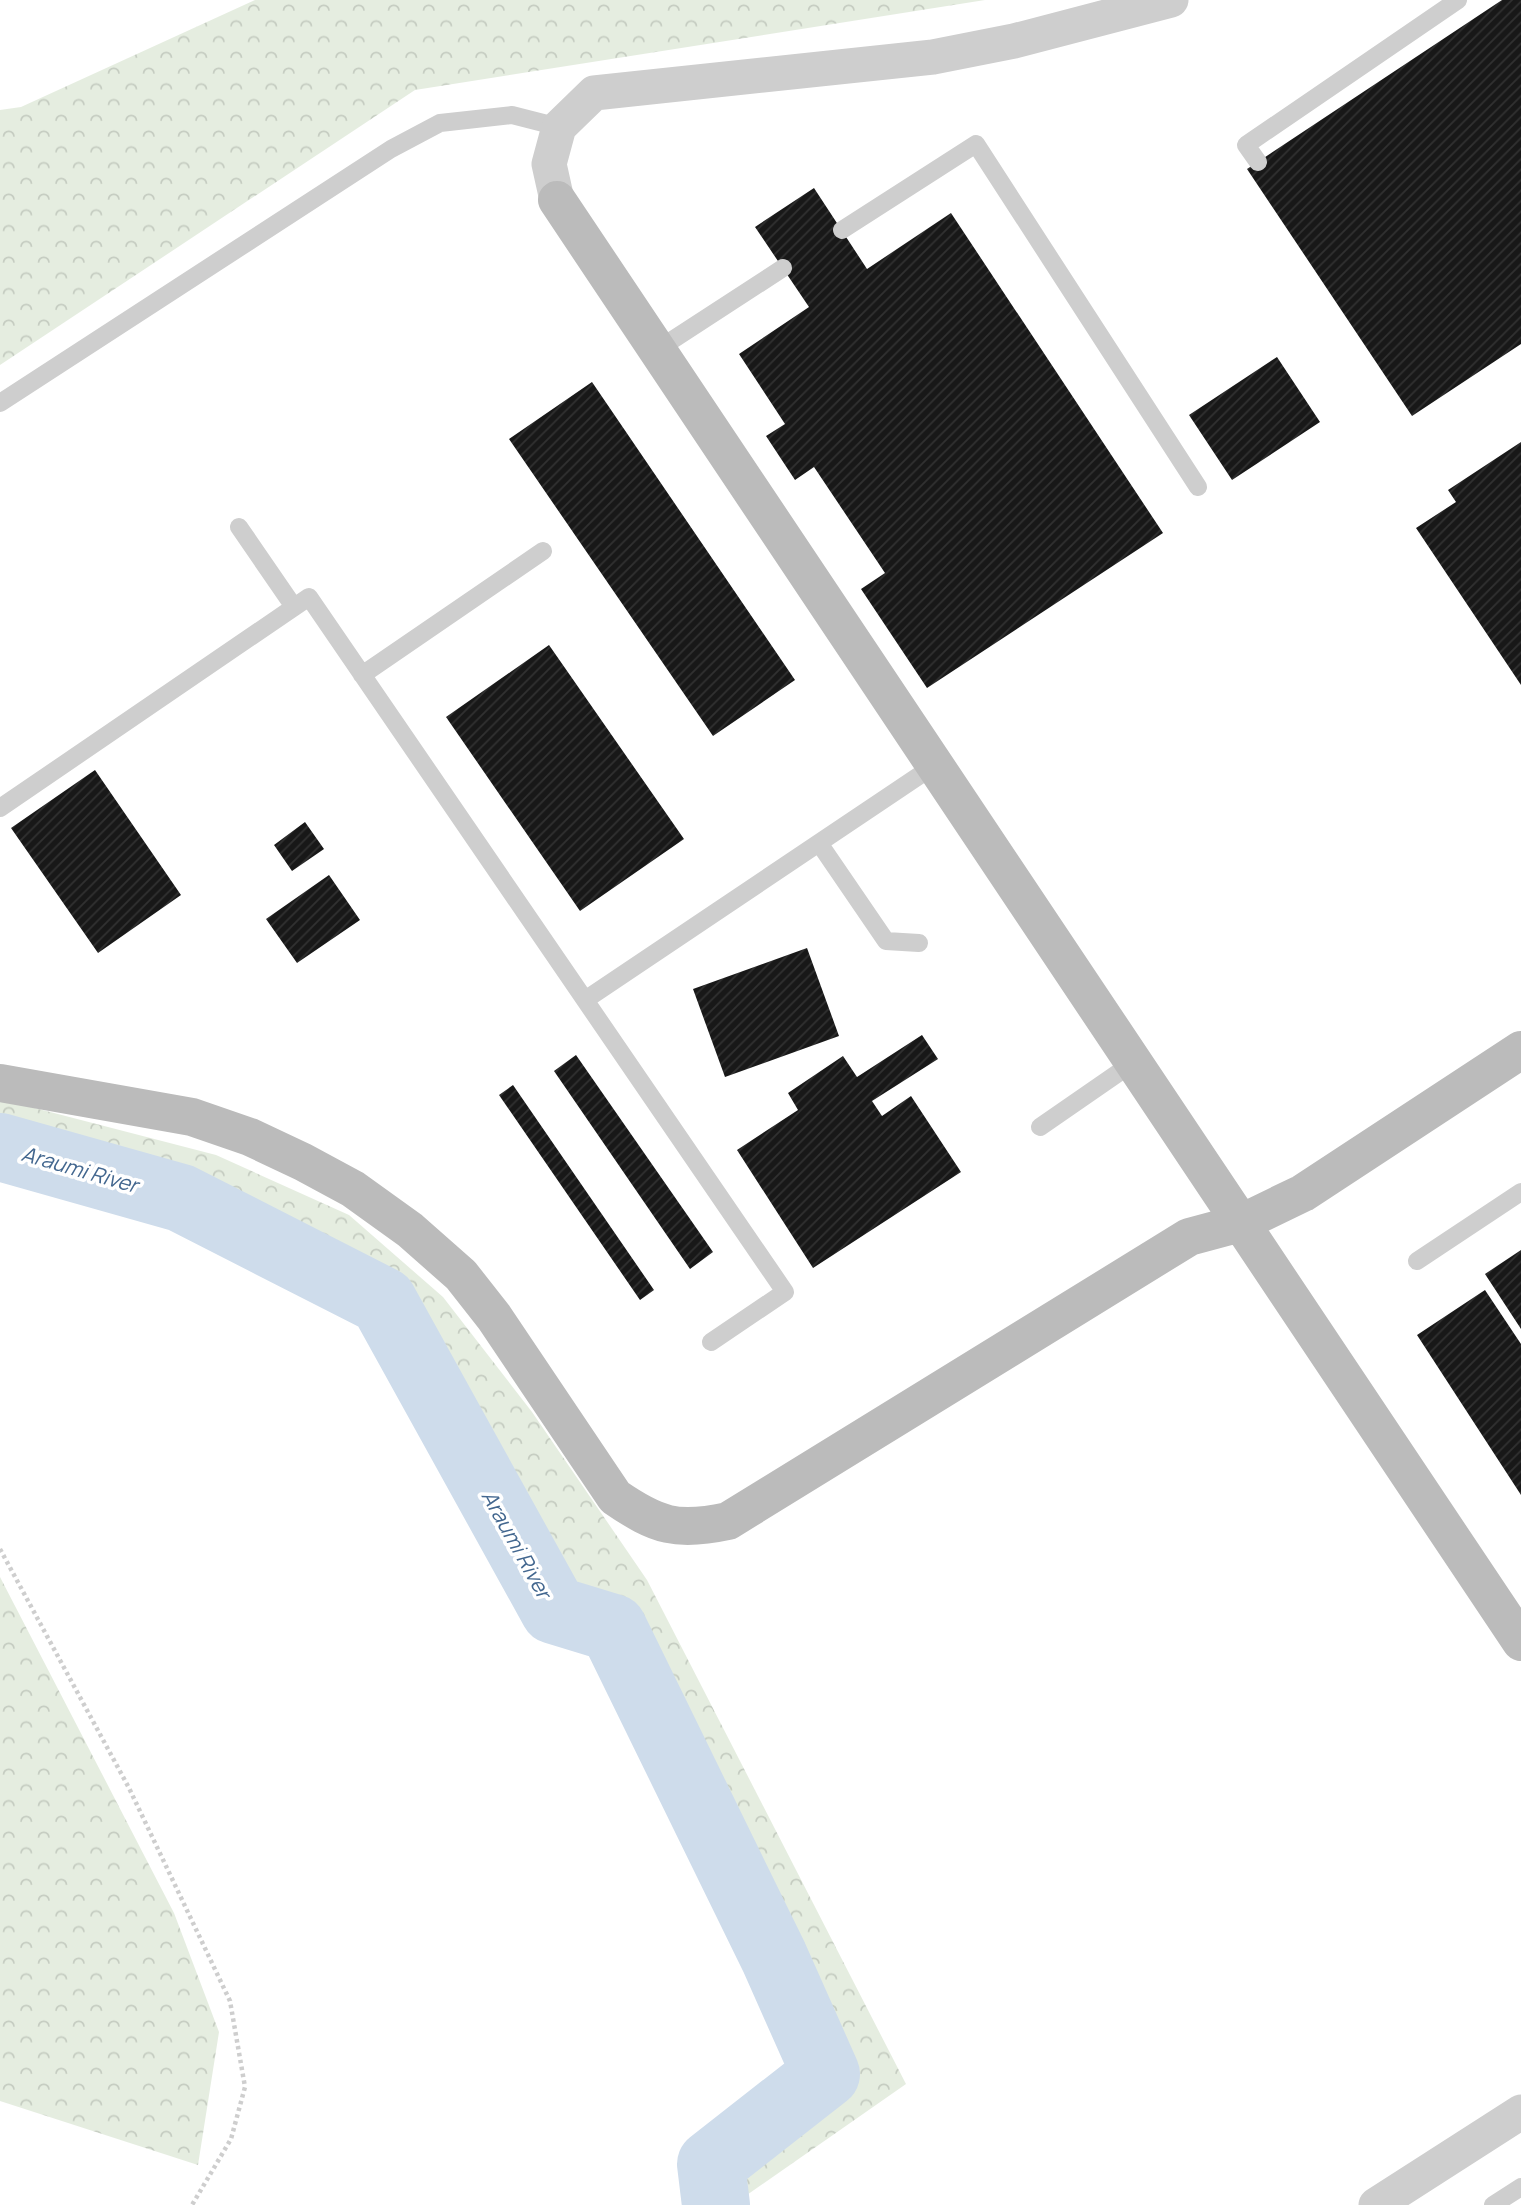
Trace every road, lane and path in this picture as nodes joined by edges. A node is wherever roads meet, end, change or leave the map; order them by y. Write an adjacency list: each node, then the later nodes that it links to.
1 (1171, 0): 3 (street)
2 (1458, 0): 4 (lane)
3 (559, 127): 5 (street); 9 (lane)
4 (1258, 162)
5 (557, 200): 8 (street)
6 (842, 230): 10 (lane)
7 (783, 268): 8 (lane)
8 (657, 349): 15 (street)
9 (0, 403)
10 (1198, 487)
11 (239, 527): 13 (lane)
12 (543, 551): 14 (lane)
13 (294, 607): 14 (lane); 16 (lane)
14 (362, 675): 19 (lane)
15 (935, 765): 17 (lane); 21 (street)
16 (0, 808)
17 (819, 843): 18 (lane); 19 (lane)
18 (919, 943)
19 (585, 1000): 27 (lane)
20 (1521, 1050): 25 (street)
21 (1134, 1062): 23 (lane); 25 (street)
22 (0, 1083): 25 (street)
23 (1040, 1127)
24 (1521, 1192): 26 (lane)
25 (1241, 1223): 29 (street)
26 (1417, 1261)
27 (711, 1342)
28 (0, 1549): 32 (path)
29 (1521, 1642)
30 (1521, 2112): 33 (street)
31 (1521, 2187): 34 (lane)
32 (192, 2205)
33 (1376, 2205)
34 (1493, 2205)

